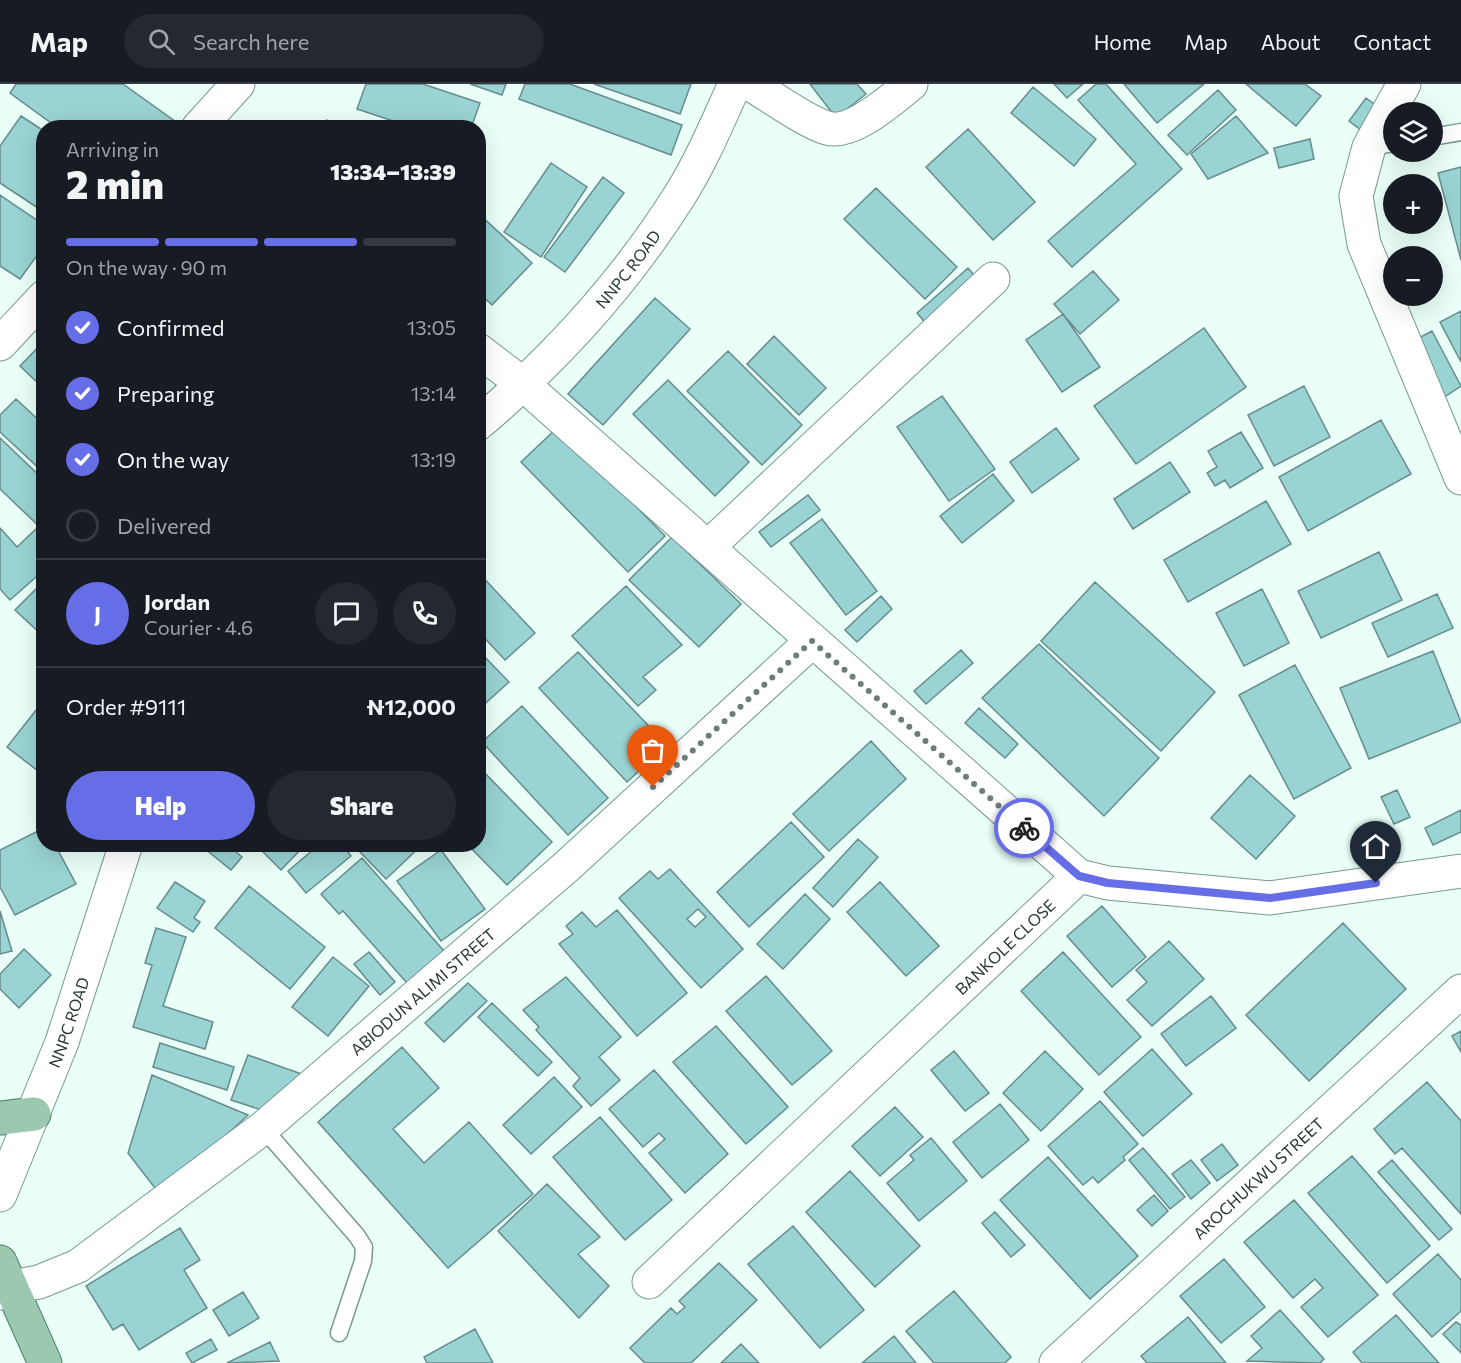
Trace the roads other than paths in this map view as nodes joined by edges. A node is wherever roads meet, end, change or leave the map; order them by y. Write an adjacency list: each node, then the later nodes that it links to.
1 (238, 84): 6 (street)
2 (735, 84): 14 (street, NNPC ROAD)
3 (750, 84): 4 (street)
4 (911, 84)
5 (1404, 84): 9 (street)
6 (205, 120)
7 (1461, 132): 8 (lane)
8 (1443, 135)
9 (1381, 145): 16 (street)
10 (993, 279): 17 (street)
11 (36, 306): 12 (street)
12 (0, 344)
13 (486, 356): 14 (street)
14 (524, 385): 15 (street, NNPC ROAD); 17 (street)
15 (486, 417)
16 (1461, 478)
17 (708, 546): 18 (street)
18 (812, 641): 21 (street); 25 (street, ABIODUN ALIMI STREET)
19 (123, 852): 23 (street, NNPC ROAD)
20 (1461, 871): 21 (street)
21 (1079, 876): 28 (street, BANKOLE CLOSE)
22 (1461, 991): 31 (street, AROCHUKWU STREET)
23 (34, 1114): 24 (main road); 26 (street, NNPC ROAD)
24 (0, 1118)
25 (263, 1128): 27 (street, ABIODUN ALIMI STREET); 29 (lane)
26 (0, 1195)
27 (4, 1281): 30 (main road)
28 (649, 1282)
29 (339, 1333)
30 (45, 1363)
31 (1056, 1363)

